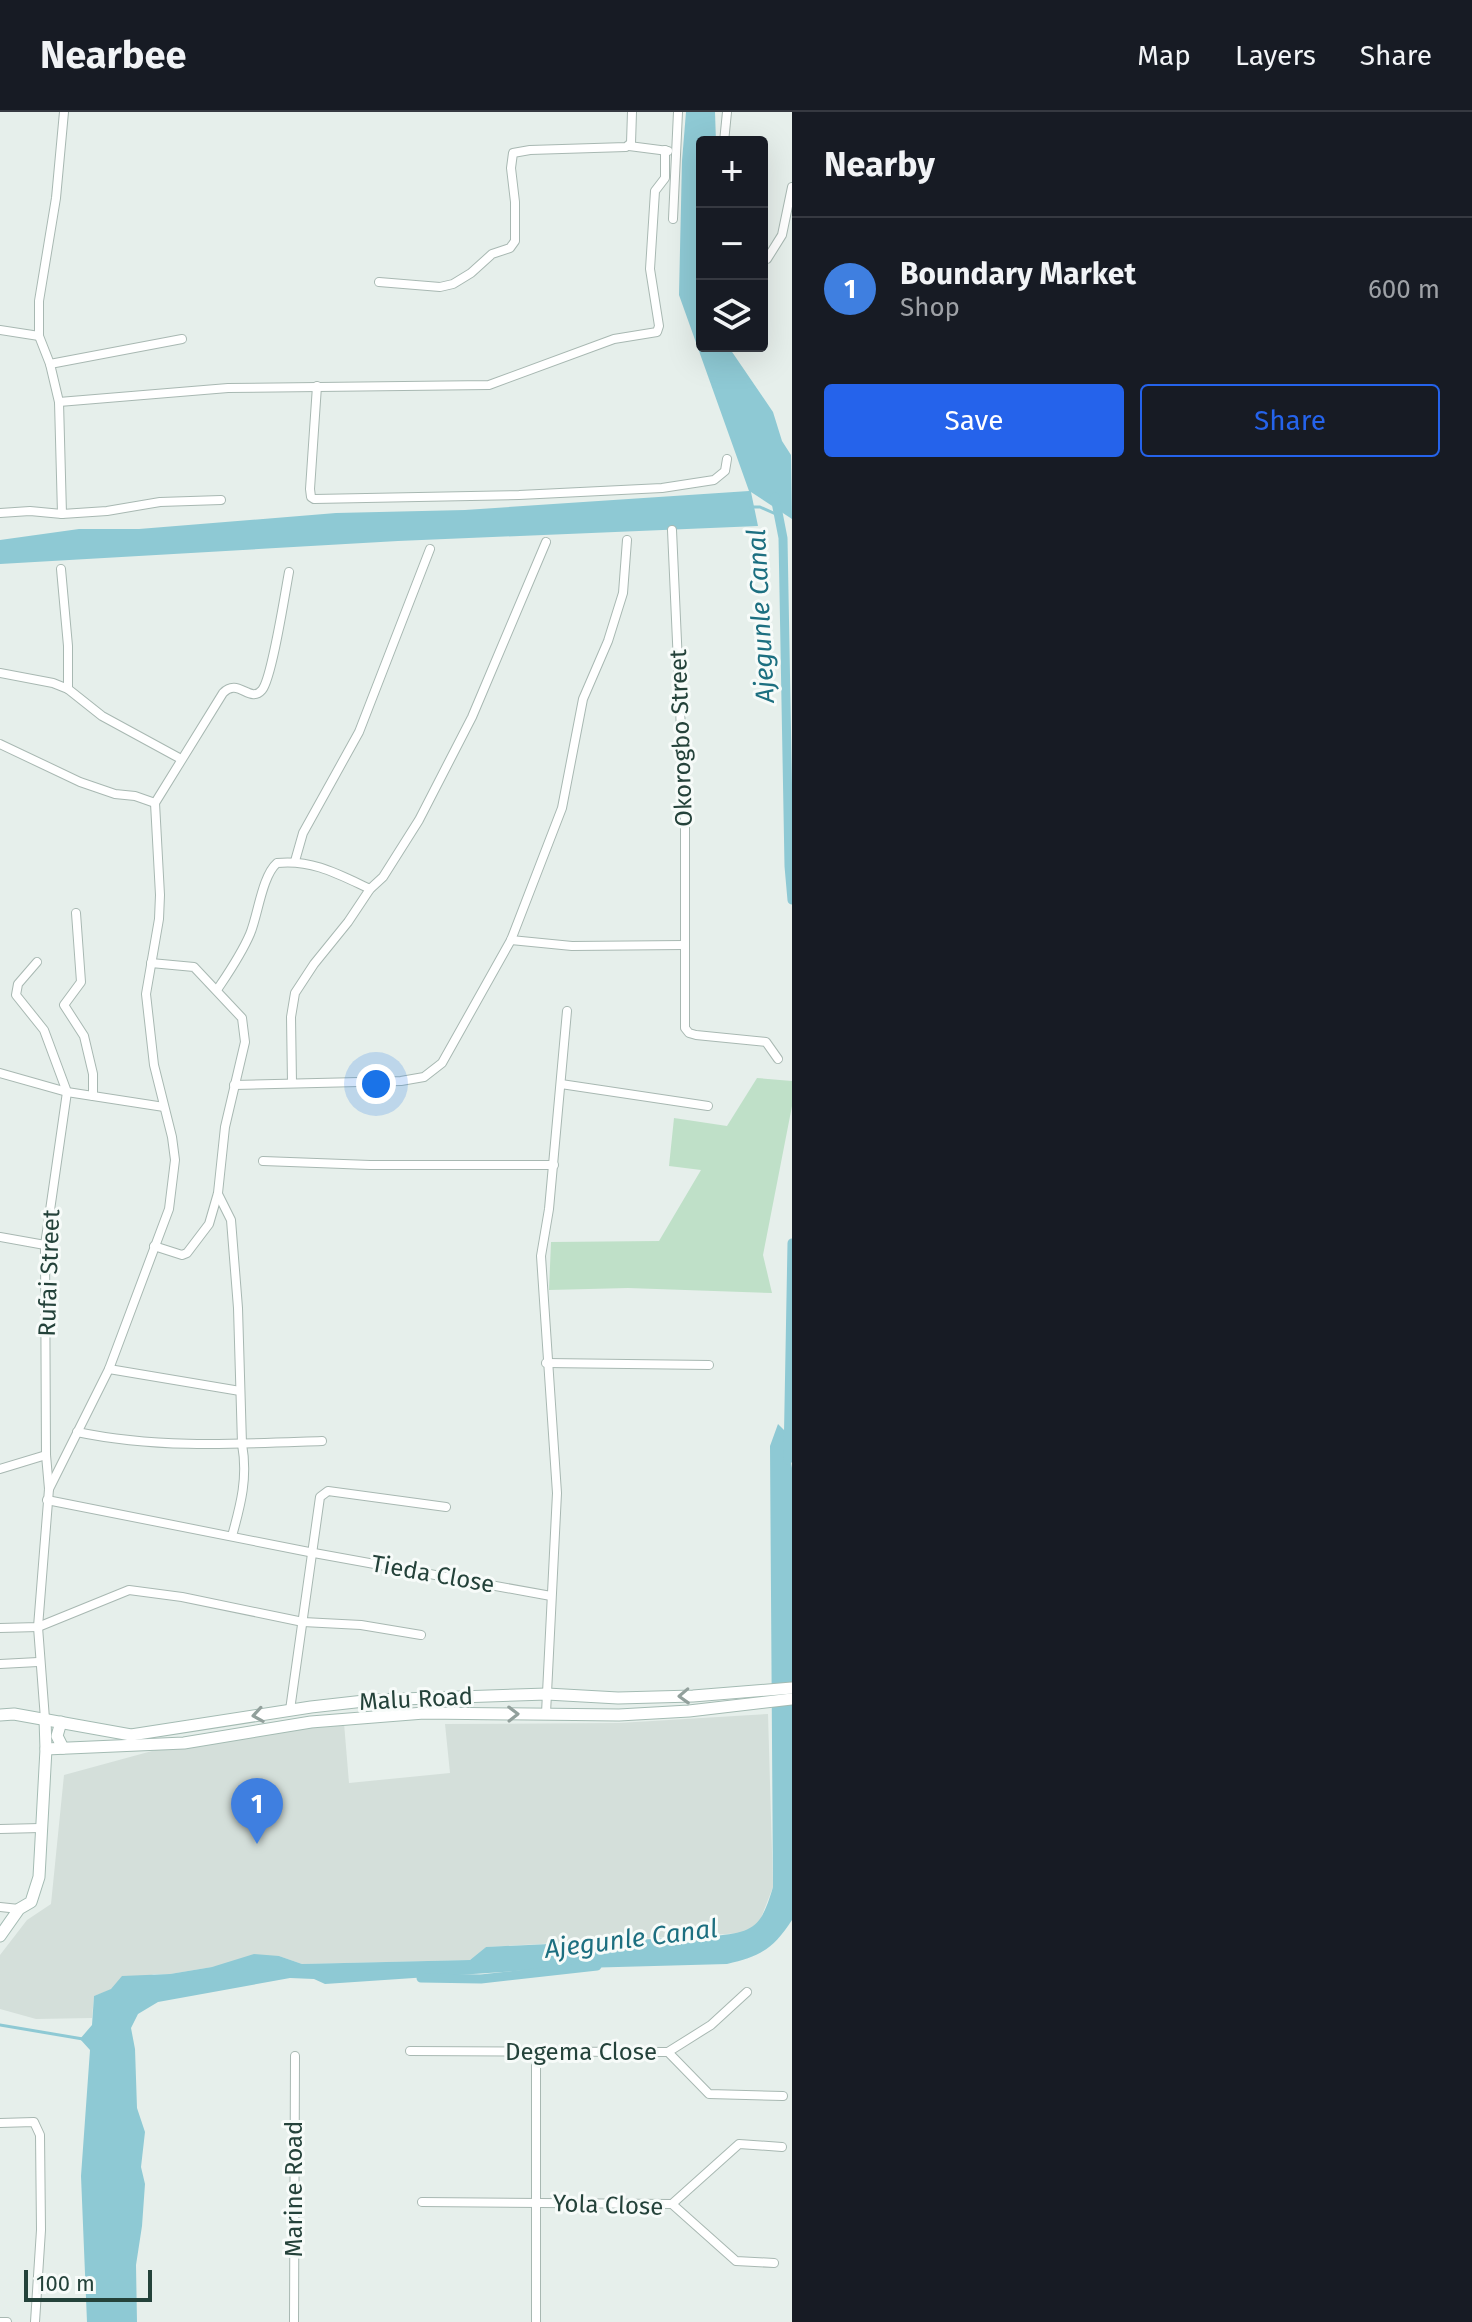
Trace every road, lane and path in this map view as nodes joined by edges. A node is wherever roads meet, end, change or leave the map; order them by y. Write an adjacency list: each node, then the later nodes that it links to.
1 (64, 112): 16 (street)
2 (632, 112): 6 (street)
3 (678, 112): 8 (street)
4 (727, 112): 5 (street)
5 (725, 136)
6 (629, 146): 7 (street); 14 (street)
7 (665, 150): 8 (street); 19 (street)
8 (675, 151): 10 (street)
9 (792, 187): 11 (street)
10 (673, 219)
11 (782, 235): 12 (street); 13 (street)
12 (792, 236)
13 (768, 257)
14 (379, 282)
15 (0, 330): 16 (street)
16 (39, 336): 18 (street)
17 (182, 339): 18 (street)
18 (50, 364): 20 (street)
19 (317, 386): 20 (street); 21 (street)
20 (59, 402): 24 (street)
21 (727, 459)
22 (221, 500): 24 (street)
23 (0, 513): 24 (street)
24 (62, 514)
25 (672, 530): 41 (street, Okorogbo Street)
26 (627, 540): 40 (street)
27 (546, 542): 38 (street)
28 (430, 549): 37 (street)
29 (61, 569): 32 (street)
30 (289, 572): 35 (street)
31 (0, 673): 32 (street)
32 (68, 689): 35 (street)
33 (3, 745): 34 (street); 36 (street)
34 (0, 756)
35 (181, 759): 36 (street)
36 (155, 803): 43 (street)
37 (295, 861): 38 (street); 44 (street)
38 (370, 889): 48 (street)
39 (76, 913): 52 (street)
40 (511, 940): 41 (street); 48 (street)
41 (684, 945): 46 (street, Okorogbo Street)
42 (37, 962): 51 (street)
43 (151, 963): 44 (street); 54 (street)
44 (217, 990): 50 (street)
45 (567, 1011): 49 (street)
46 (778, 1059)
47 (0, 1073): 51 (street)
48 (292, 1083): 50 (street)
49 (561, 1084): 53 (street); 56 (street)
50 (234, 1085): 57 (street)
51 (67, 1092): 52 (street); 59 (street, Rufai Street)
52 (93, 1096): 54 (street)
53 (708, 1106)
54 (164, 1107): 60 (street)
55 (263, 1161): 56 (street)
56 (554, 1165): 61 (street)
57 (218, 1193): 60 (street); 64 (street)
58 (0, 1237): 59 (street)
59 (45, 1245): 68 (street, Rufai Street)
60 (154, 1246): 63 (street)
61 (546, 1363): 62 (street); 75 (street)
62 (709, 1365)
63 (109, 1369): 64 (street); 65 (street)
64 (240, 1391): 67 (street)
65 (77, 1432): 67 (street); 70 (street)
66 (322, 1441): 67 (street)
67 (242, 1444): 73 (street)
68 (46, 1455): 69 (street); 70 (street, Rufai Street)
69 (0, 1469)
70 (49, 1489): 71 (street)
71 (47, 1500): 73 (street, Tieda Close); 77 (street)
72 (446, 1507): 74 (street)
73 (232, 1536): 74 (street, Tieda Close)
74 (314, 1553): 75 (street, Tieda Close); 76 (street)
75 (551, 1596): 83 (street)
76 (303, 1622): 77 (street); 79 (street); 86 (street)
77 (38, 1627): 78 (street); 80 (street)
78 (0, 1628)
79 (421, 1635)
80 (38, 1662): 81 (street); 89 (street)
81 (0, 1664)
82 (792, 1688): 83 (main road, Malu Road, one-way to 83)
83 (547, 1694): 85 (main road, Malu Road); 87 (street)
84 (792, 1699): 87 (main road, Malu Road)
85 (311, 1707): 86 (main road, Malu Road); 91 (main road)
86 (290, 1710): 90 (main road, Malu Road, one-way to 90)
87 (546, 1713): 91 (main road, Malu Road, one-way to 87)
88 (0, 1715): 89 (main road, Malu Road)
89 (41, 1719): 90 (main road, Malu Road); 93 (main road)
90 (61, 1722): 92 (main road)
91 (311, 1722): 92 (main road, Malu Road)
92 (63, 1748): 93 (main road, Malu Road)
93 (46, 1749): 94 (main road)
94 (40, 1828): 95 (street); 97 (main road)
95 (0, 1829)
96 (0, 1907): 97 (street)
97 (19, 1909): 98 (main road)
98 (0, 1936)
99 (747, 1992): 102 (street)
100 (410, 2051): 101 (street, Degema Close)
101 (536, 2052): 102 (street, Degema Close); 108 (street)
102 (668, 2052): 104 (street, Degema Close)
103 (295, 2056): 114 (street, Marine Road)
104 (783, 2096)
105 (0, 2123): 113 (street)
106 (782, 2147): 109 (street)
107 (422, 2202): 108 (street, Yola Close)
108 (535, 2203): 109 (street, Yola Close); 115 (street)
109 (672, 2204): 110 (street, Yola Close)
110 (774, 2263)
111 (0, 2322): 112 (street)
112 (7, 2322)
113 (35, 2322)
114 (294, 2322)
115 (536, 2322)

